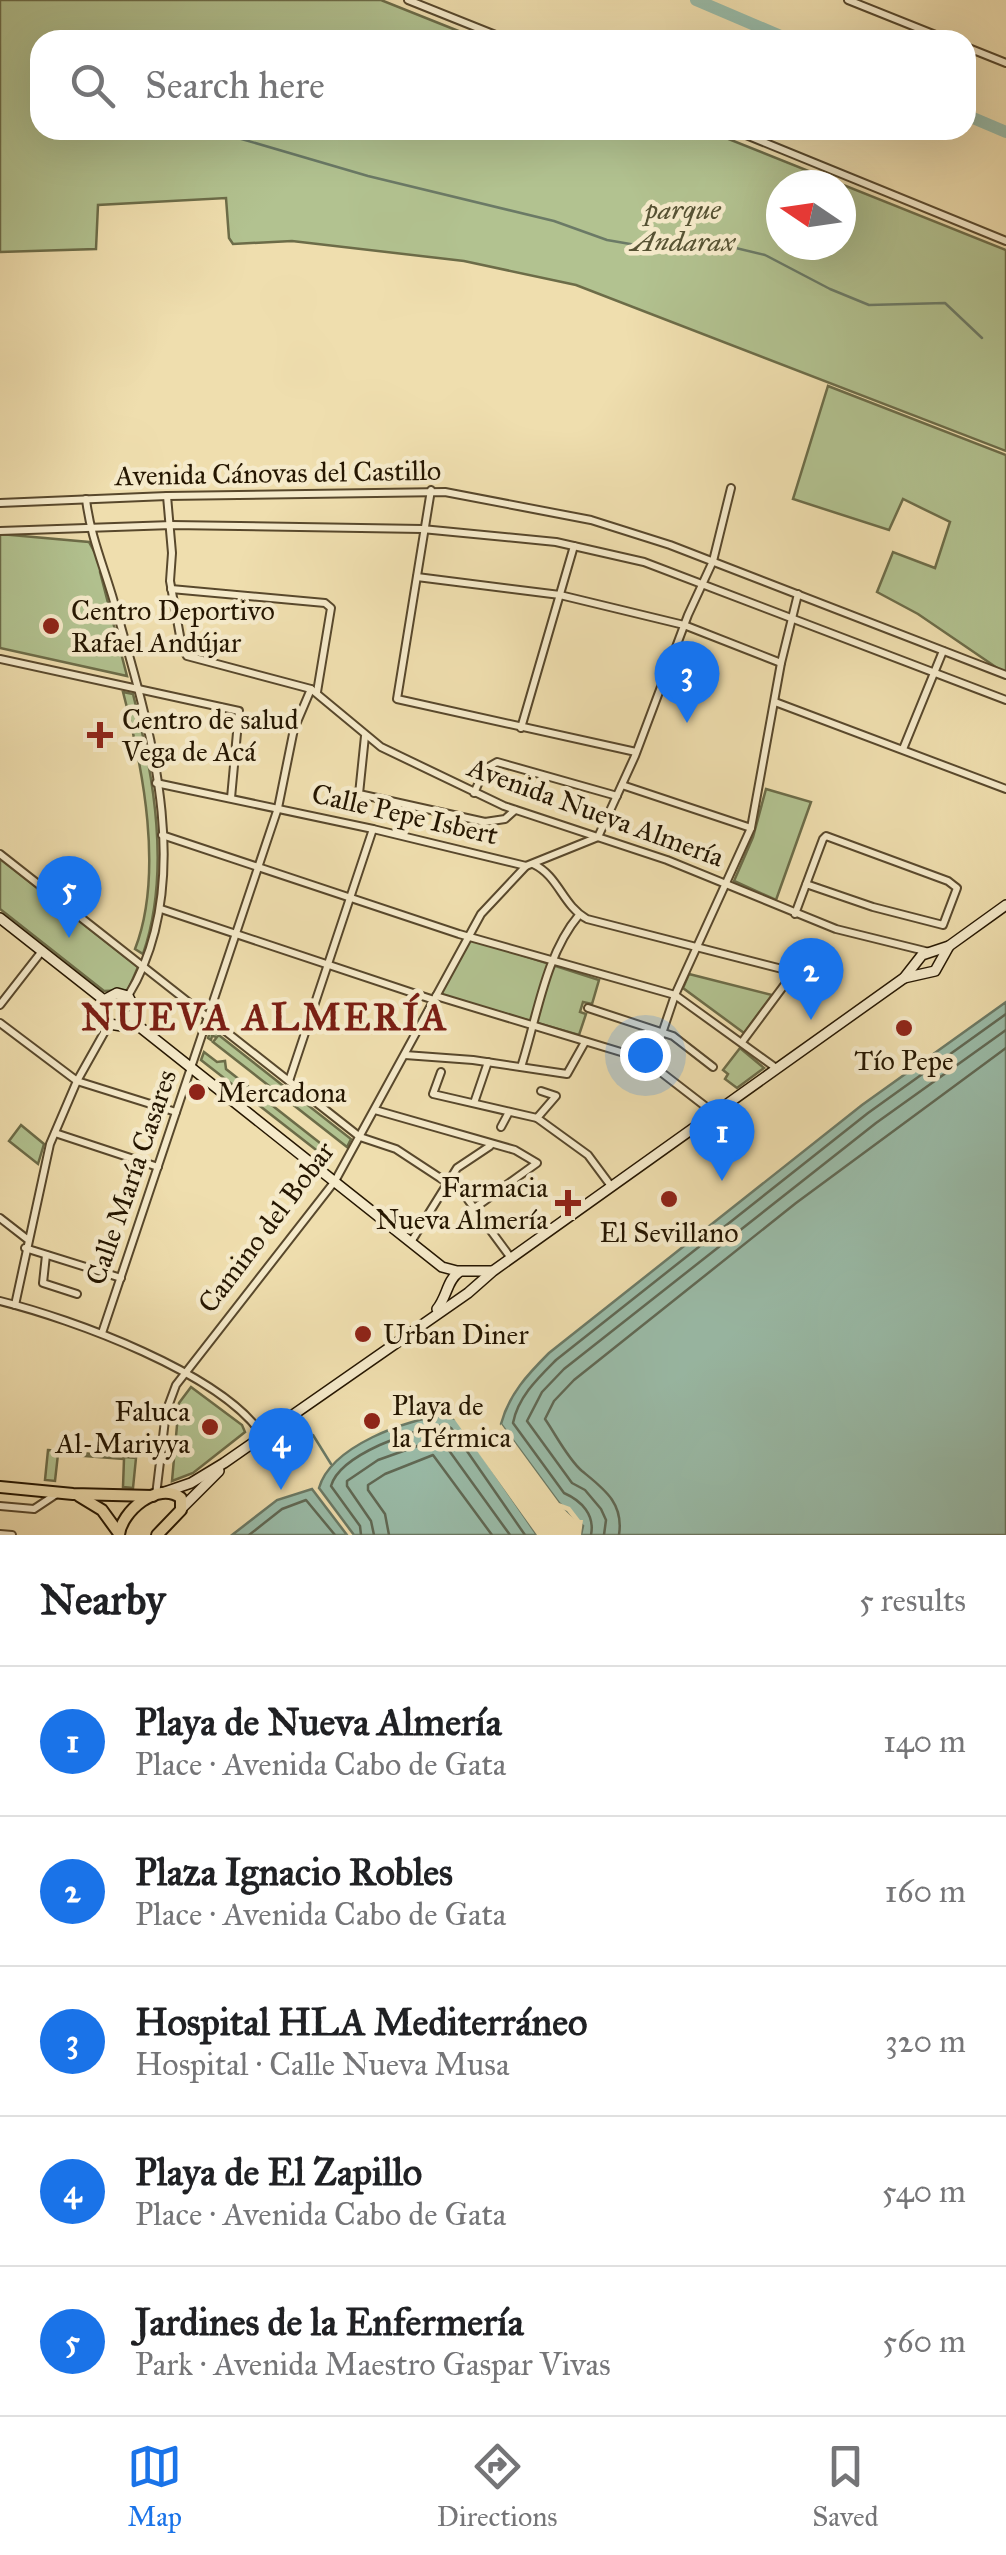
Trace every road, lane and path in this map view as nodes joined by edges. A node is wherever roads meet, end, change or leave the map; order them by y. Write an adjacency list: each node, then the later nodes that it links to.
1 (408, 0): 3 (street)
2 (848, 0): 4 (street)
3 (483, 30)
4 (923, 30)
5 (976, 51): 6 (street)
6 (1006, 63)
7 (759, 140): 8 (street)
8 (1006, 241)
9 (731, 488): 19 (street)
10 (431, 490): 11 (street, Avenida Cánovas del Castillo); 16 (street); 19 (street, Avenida Cánovas del Castillo)
11 (166, 496): 12 (street, Avenida Cánovas del Castillo); 14 (street, Avenida Nueva Almería)
12 (86, 498): 13 (street, Avenida Cánovas del Castillo); 15 (street)
13 (0, 503)
14 (170, 525): 15 (street, Avenida Cánovas del Castillo); 16 (street, Avenida Cánovas del Castillo); 22 (street, Avenida Nueva Almería)
15 (89, 527): 17 (street, Avenida Cánovas del Castillo); 32 (street)
16 (424, 529): 18 (street, Avenida Cánovas del Castillo); 20 (street)
17 (0, 531)
18 (574, 546): 21 (street, Avenida Cánovas del Castillo); 24 (street)
19 (713, 561): 21 (street); 23 (street, Avenida Cánovas del Castillo)
20 (417, 577): 24 (street); 36 (street)
21 (701, 582): 25 (street, Avenida Cánovas del Castillo); 26 (street)
22 (171, 589): 33 (street, Avenida Nueva Almería); 33 (street, Calle María Casares)
23 (798, 594): 25 (street); 27 (street, Avenida Cánovas del Castillo)
24 (560, 595): 26 (street); 36 (street)
25 (791, 618): 29 (street); 30 (street, Avenida Cánovas del Castillo)
26 (684, 625): 29 (street); 39 (street)
27 (943, 651): 30 (street); 31 (street, Avenida Cánovas del Castillo)
28 (0, 659): 32 (street)
29 (781, 663): 35 (street)
30 (935, 671): 34 (street, Avenida Cánovas del Castillo); 38 (street)
31 (1006, 675)
32 (138, 688): 40 (street); 45 (street)
33 (314, 690): 37 (street, Avenida Nueva Almería); 46 (street, Calle María Casares)
34 (1006, 700)
35 (774, 702): 38 (street); 49 (street)
36 (521, 728): 39 (street)
37 (365, 736): 43 (street, Avenida Nueva Almería); 47 (street)
38 (903, 750): 42 (street)
39 (636, 752): 41 (street)
40 (156, 782): 45 (street, Calle Pepe Isbert); 50 (street)
41 (622, 785): 44 (street); 49 (street)
42 (1006, 789)
43 (474, 793): 44 (street); 47 (street, Avenida Nueva Almería)
44 (617, 796): 51 (street)
45 (231, 798): 46 (street, Calle Pepe Isbert)
46 (278, 808): 48 (street, Calle Pepe Isbert); 54 (street, Calle María Casares)
47 (515, 810): 51 (street, Avenida Nueva Almería)
48 (373, 828): 53 (street, Calle Pepe Isbert); 57 (street)
49 (752, 828): 56 (street)
50 (162, 836): 54 (street); 59 (street)
51 (598, 838): 53 (street, Camino del Bobar); 56 (street, Avenida Nueva Almería)
52 (0, 854): 72 (street)
53 (529, 864): 61 (street); 64 (street, Camino del Bobar)
54 (257, 867): 57 (street); 63 (street, Calle María Casares)
55 (806, 884): 55 (street); 60 (street)
56 (727, 885): 60 (street, Avenida Nueva Almería); 65 (street)
57 (350, 898): 64 (street); 71 (street)
58 (1006, 905): 68 (main road)
59 (161, 908): 63 (street); 72 (street)
60 (795, 914): 66 (street, Avenida Nueva Almería)
61 (580, 915): 65 (street); 69 (street)
62 (0, 918): 67 (main road)
63 (236, 932): 71 (street); 81 (street, Calle María Casares)
64 (466, 936): 69 (street); 77 (street, Camino del Bobar)
65 (696, 947): 75 (street); 88 (street)
66 (905, 948): 68 (street, Avenida Nueva Almería); 70 (street, Avenida Nueva Almería)
67 (42, 951): 78 (main road); 79 (street)
68 (935, 955): 70 (main road); 73 (main road)
69 (554, 959): 75 (street); 85 (street)
70 (917, 962): 73 (main road); 74 (main road)
71 (329, 963): 77 (street); 98 (street)
72 (144, 966): 76 (street); 81 (street)
73 (923, 975): 74 (main road)
74 (904, 978): 95 (main road)
75 (675, 994): 86 (street); 88 (street)
76 (128, 996): 78 (main road); 82 (main road)
77 (435, 998): 85 (street); 89 (street, Camino del Bobar)
78 (104, 1000): 84 (main road)
79 (0, 1005)
80 (588, 1008): 86 (street)
81 (208, 1017): 92 (street, Calle María Casares); 98 (street)
82 (131, 1020): 84 (main road); 92 (main road)
83 (0, 1023): 97 (street)
84 (110, 1024): 97 (street)
85 (535, 1024): 87 (street); 93 (street)
86 (662, 1031): 91 (street); 94 (street)
87 (585, 1042): 91 (street); 93 (street)
88 (742, 1042): 95 (street)
89 (405, 1055): 90 (street); 101 (street, Camino del Bobar)
90 (488, 1062): 93 (street); 100 (street)
91 (652, 1063): 104 (street)
92 (192, 1067): 102 (street, Calle María Casares); 111 (main road)
93 (521, 1067)
94 (713, 1068)
95 (776, 1068): 104 (main road)
96 (441, 1072): 100 (street)
97 (77, 1081): 102 (street); 107 (street)
98 (289, 1081): 108 (street)
99 (541, 1091): 105 (street)
100 (474, 1103): 103 (street)
101 (375, 1110): 108 (street, Camino del Bobar); 109 (street)
102 (176, 1112): 110 (street, Calle María Casares)
103 (509, 1112): 105 (street); 106 (street)
104 (714, 1113): 113 (main road)
105 (536, 1118): 113 (street)
106 (501, 1127)
107 (54, 1132): 110 (street); 117 (street)
108 (360, 1137): 111 (street, Camino del Bobar); 112 (street)
109 (491, 1145): 112 (street); 114 (street)
110 (158, 1167): 124 (street, Calle María Casares)
111 (335, 1181): 116 (main road); 133 (street, Camino del Bobar)
112 (447, 1183): 114 (street); 116 (street)
113 (611, 1186): 119 (main road)
114 (476, 1208): 119 (street)
115 (0, 1218): 117 (street)
116 (411, 1242): 120 (main road)
117 (26, 1244): 118 (street); 130 (street)
118 (46, 1254): 124 (street); 127 (street)
119 (511, 1258): 121 (main road)
120 (442, 1267): 122 (main road); 126 (main road)
121 (493, 1270): 123 (main road); 125 (main road)
122 (462, 1271): 123 (main road); 126 (main road)
123 (475, 1272): 125 (main road)
124 (120, 1278): 132 (street, Calle María Casares)
125 (478, 1283): 128 (main road)
126 (449, 1287): 128 (main road); 131 (main road)
127 (77, 1294)
128 (461, 1296): 131 (main road)
129 (0, 1301): 130 (street)
130 (15, 1305): 132 (street)
131 (433, 1315): 134 (main road)
132 (102, 1333): 133 (street)
133 (185, 1373): 134 (street); 136 (street, Camino del Bobar)
134 (263, 1436): 135 (main road)
135 (224, 1464): 139 (main road); 142 (main road)
136 (160, 1476): 139 (street, Camino del Bobar); 139 (street)
137 (0, 1487): 138 (main road)
138 (58, 1493): 140 (main road); 141 (street)
139 (163, 1493): 140 (main road); 142 (main road); 144 (main road)
140 (74, 1494): 144 (main road)
141 (0, 1506)
142 (182, 1508): 146 (main road)
143 (0, 1534): 145 (street)
144 (117, 1534)
145 (12, 1535)
146 (157, 1535)

